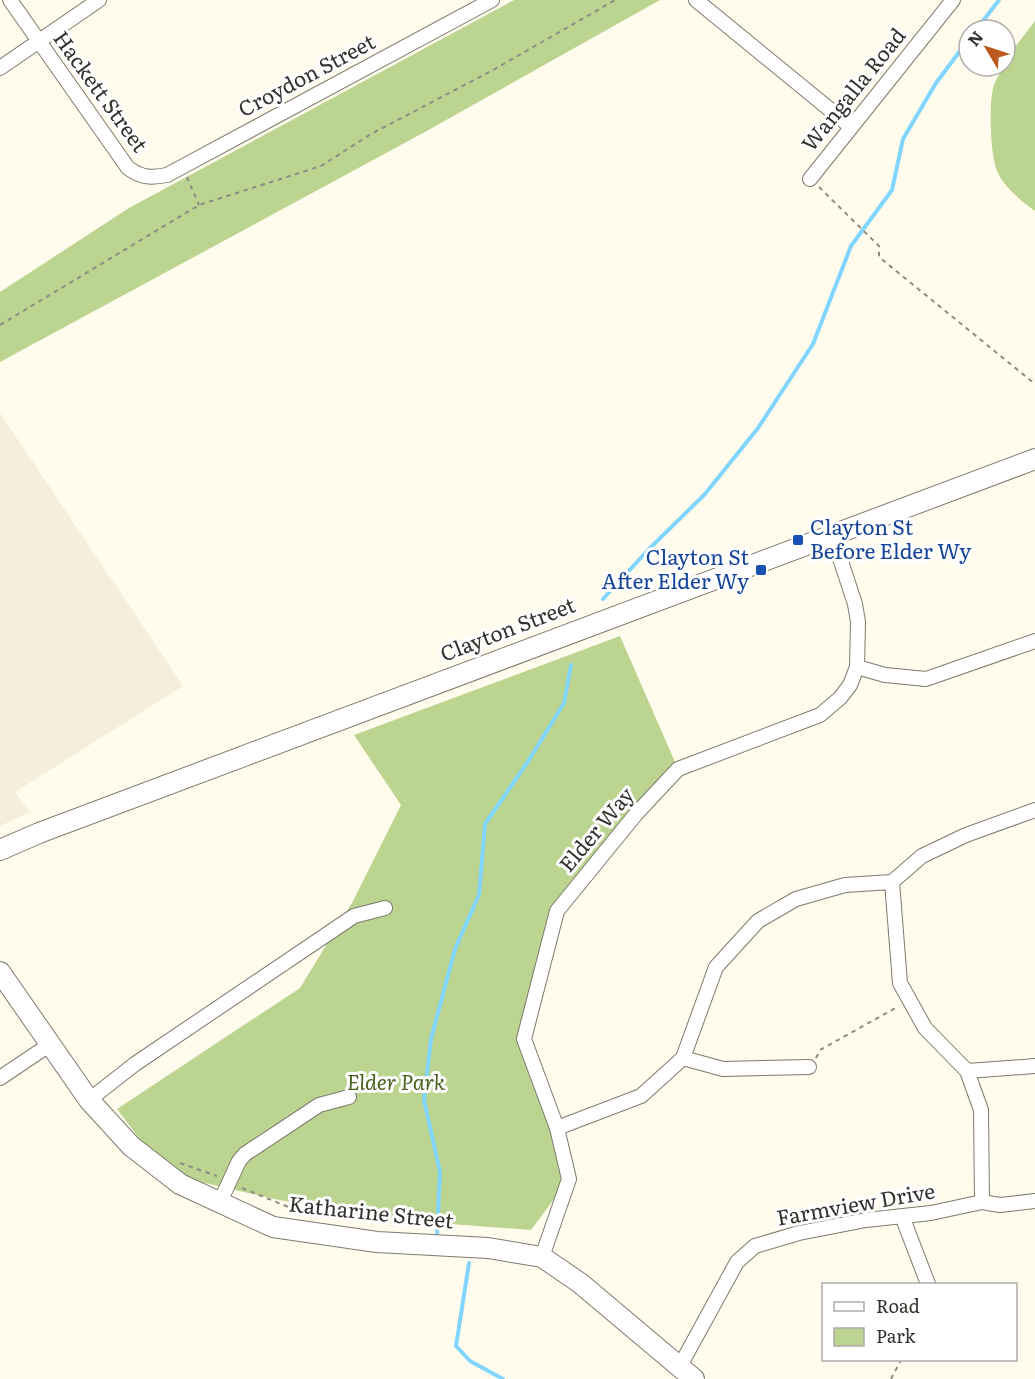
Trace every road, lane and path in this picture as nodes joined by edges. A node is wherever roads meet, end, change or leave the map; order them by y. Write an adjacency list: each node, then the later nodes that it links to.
1 (10, 0): 7 (street, Hackett Street)
2 (99, 0): 7 (street)
3 (492, 0): 10 (street, Croydon Street)
4 (615, 0): 13 (path)
5 (696, 0): 9 (street)
6 (953, 0): 9 (street, Wangalla Road)
7 (38, 42): 8 (street); 11 (street, Hackett Street)
8 (0, 68)
9 (850, 126): 12 (street, Wangalla Road)
10 (182, 167): 11 (street, Croydon Street); 13 (path)
11 (138, 176)
12 (810, 179): 15 (path)
13 (199, 204): 14 (path)
14 (0, 326)
15 (1035, 384)
16 (1035, 459): 17 (main road, Clayton Street)
17 (832, 534): 19 (street, Elder Way); 21 (main road, Clayton Street)
18 (1035, 641): 19 (street)
19 (856, 667): 34 (street, Elder Way)
20 (1035, 810): 22 (street)
21 (0, 850)
22 (892, 882): 25 (street); 27 (street)
23 (385, 908): 33 (street)
24 (0, 972): 26 (main road, Katharine Street)
25 (909, 1000): 29 (path); 30 (street)
26 (49, 1045): 31 (street); 33 (main road, Katharine Street)
27 (683, 1058): 29 (street); 34 (street)
28 (1035, 1066): 30 (street)
29 (809, 1067)
30 (967, 1071): 37 (street)
31 (0, 1078)
32 (349, 1097): 38 (street)
33 (90, 1100): 38 (main road, Katharine Street)
34 (557, 1128): 41 (street, Elder Way)
35 (238, 1186): 39 (path)
36 (1035, 1201): 37 (street, Farmview Drive)
37 (982, 1202): 40 (street, Farmview Drive)
38 (219, 1204): 41 (main road, Katharine Street)
39 (311, 1216)
40 (902, 1216): 42 (street); 44 (street, Farmview Drive)
41 (542, 1257): 44 (main road, Katharine Street)
42 (928, 1283)
43 (900, 1361): 45 (path)
44 (687, 1373)
45 (891, 1379)

